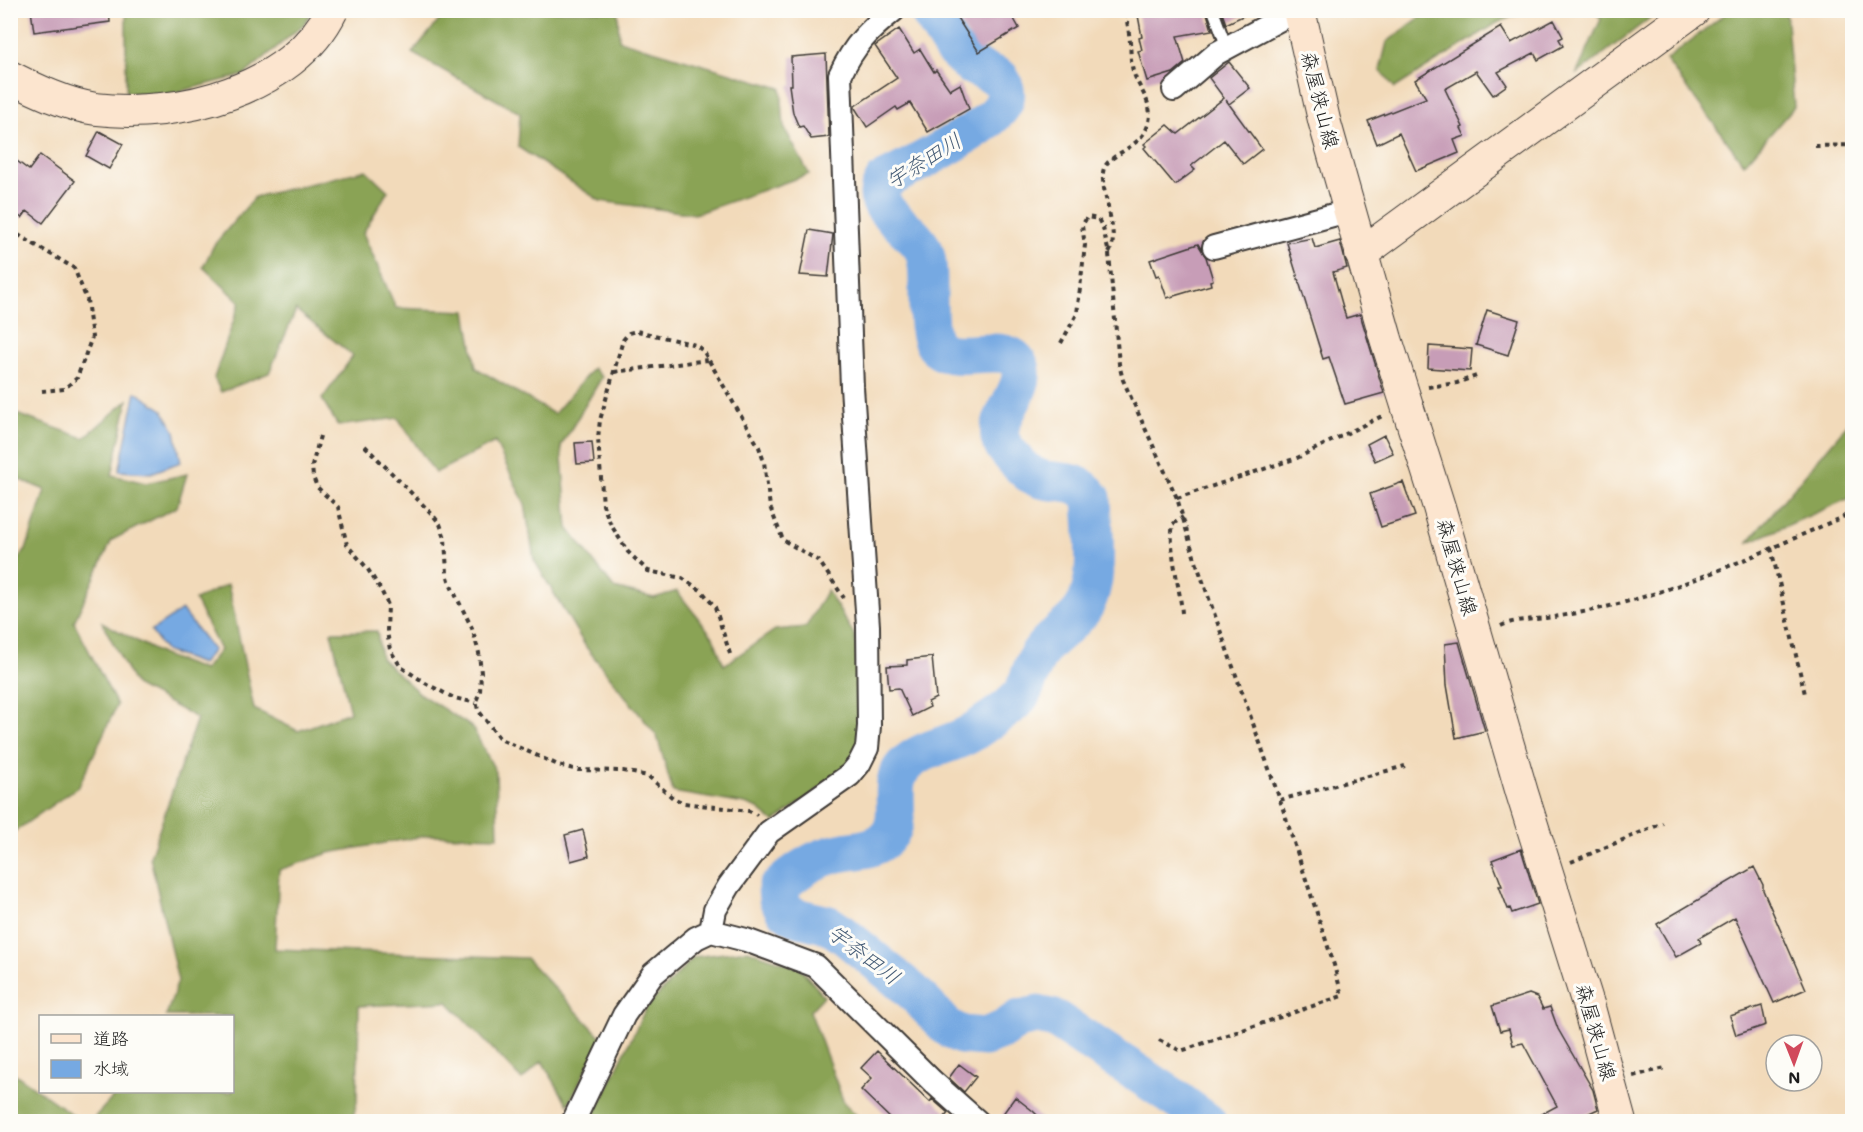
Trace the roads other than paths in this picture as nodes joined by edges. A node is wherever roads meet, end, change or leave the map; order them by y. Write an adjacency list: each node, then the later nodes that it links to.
1 (332, 10): 7 (main road)
2 (894, 10): 12 (street)
3 (1213, 10): 6 (lane)
4 (1298, 10): 6 (street); 9 (main road, 森屋狭山線)
5 (1694, 10): 11 (main road)
6 (1227, 48): 8 (street)
7 (10, 77)
8 (1174, 90)
9 (1348, 211): 10 (street); 11 (main road, 森屋狭山線)
10 (1215, 247)
11 (1361, 254): 15 (main road, 森屋狭山線)
12 (711, 931): 13 (street); 14 (street)
13 (573, 1122)
14 (978, 1122)
15 (1620, 1122)

